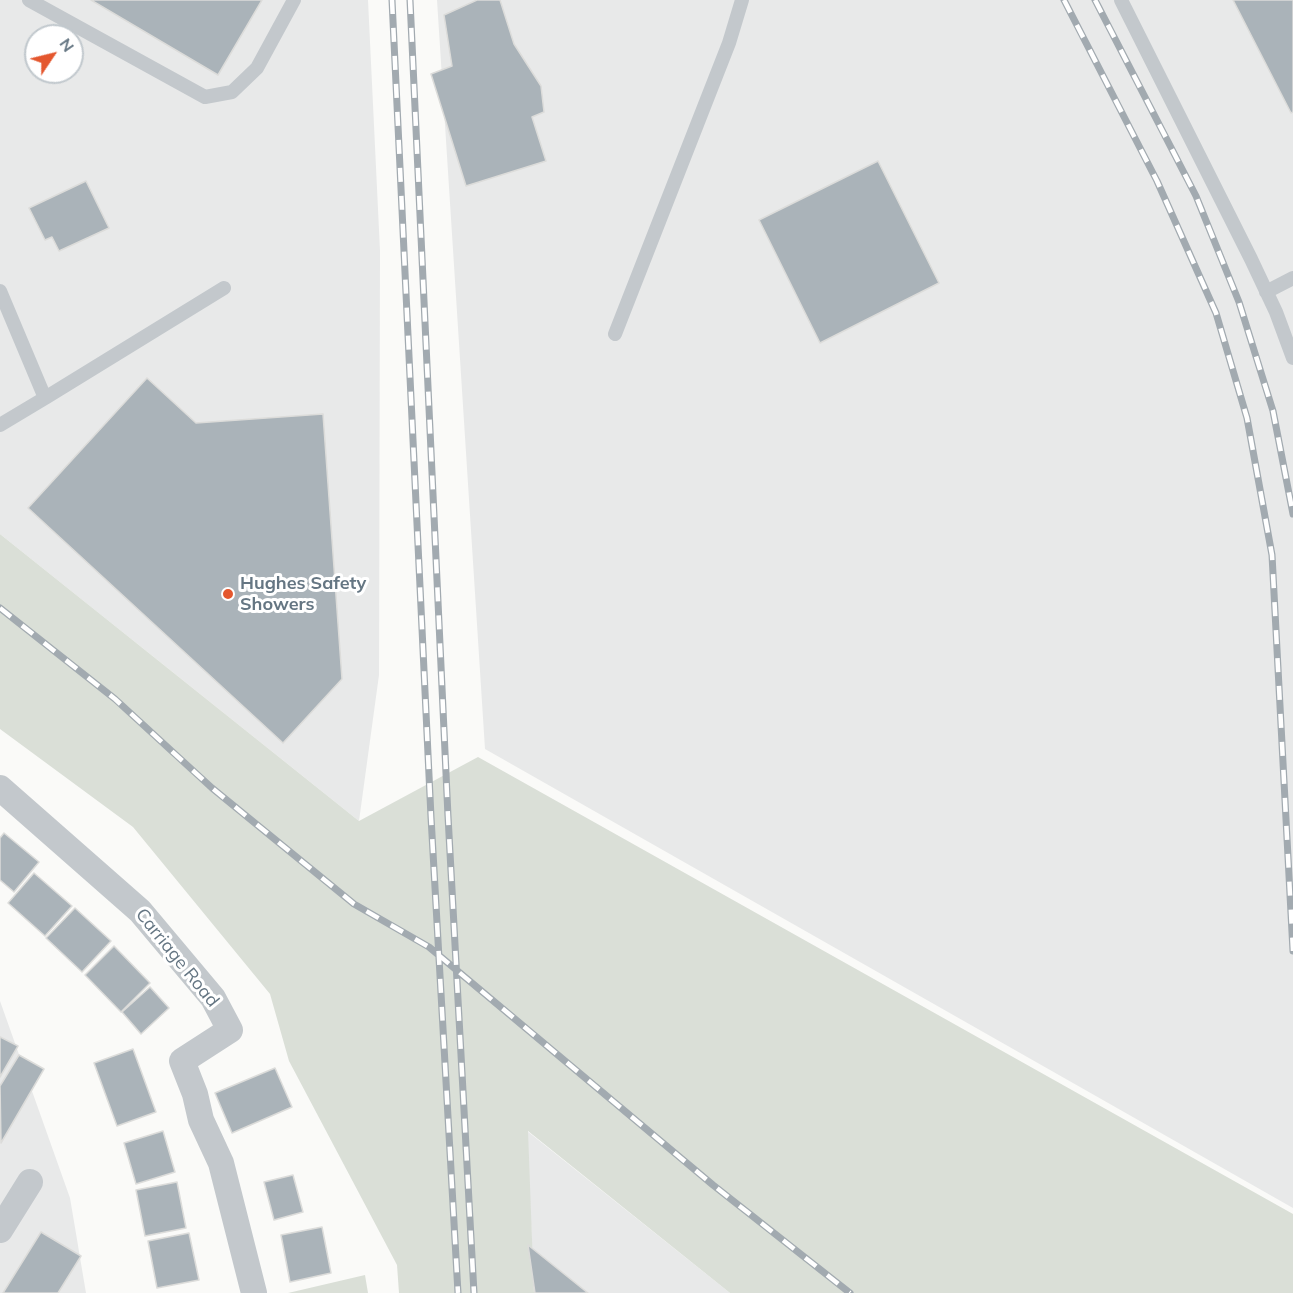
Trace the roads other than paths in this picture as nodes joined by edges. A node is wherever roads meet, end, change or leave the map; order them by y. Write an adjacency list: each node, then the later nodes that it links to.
1 (29, 0): 2 (lane)
2 (294, 0)
3 (742, 0): 9 (lane)
4 (1121, 0): 8 (lane)
5 (1293, 278): 8 (lane)
6 (224, 288): 11 (lane)
7 (0, 291): 11 (lane)
8 (1266, 292): 10 (lane)
9 (615, 334)
10 (1293, 358)
11 (45, 399): 12 (lane)
12 (0, 425)
13 (0, 788): 16 (street, Carriage Road)
14 (30, 1182): 15 (street)
15 (0, 1230)
16 (254, 1293)

